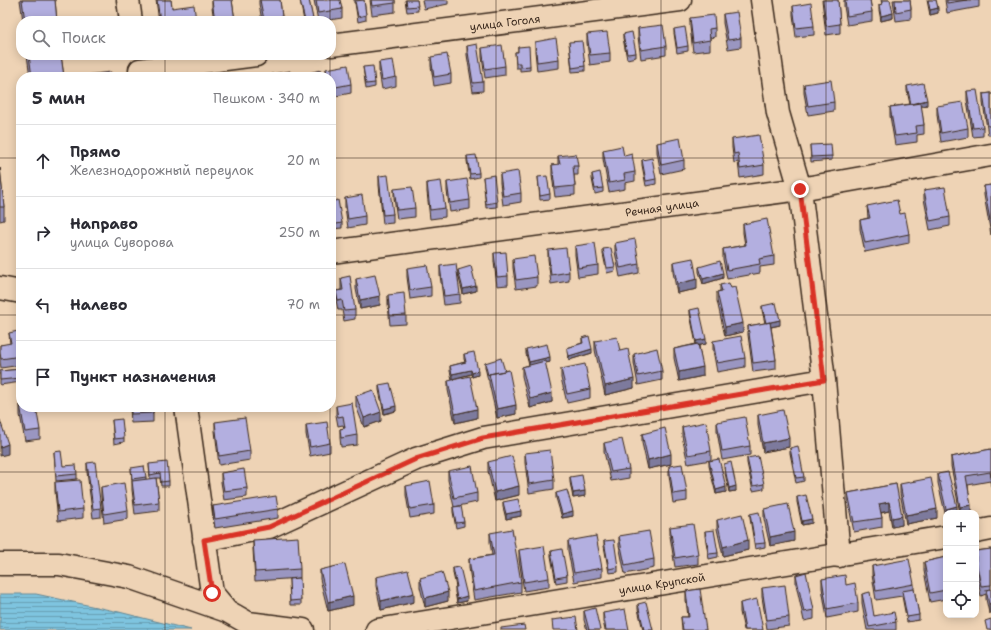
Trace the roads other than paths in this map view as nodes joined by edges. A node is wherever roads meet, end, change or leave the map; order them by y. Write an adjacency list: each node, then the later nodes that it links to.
1 (128, 0): 4 (street)
2 (680, 0): 5 (street, улица Гоголя)
3 (762, 0): 9 (street)
4 (130, 16)
5 (336, 44)
6 (207, 60): 7 (street)
7 (139, 67)
8 (991, 155): 9 (street, Речная улица)
9 (800, 189): 10 (street, Речная улица); 13 (street)
10 (336, 251)
11 (0, 288): 12 (street)
12 (16, 291)
13 (824, 380): 18 (street); 19 (street)
14 (187, 412): 18 (street)
15 (991, 529): 16 (street)
16 (979, 531)
17 (943, 538): 19 (street, улица Крупской)
18 (204, 540): 21 (street)
19 (838, 556): 23 (street, улица Крупской)
20 (0, 564): 21 (street)
21 (227, 611): 22 (street)
22 (303, 630)
23 (377, 630)

